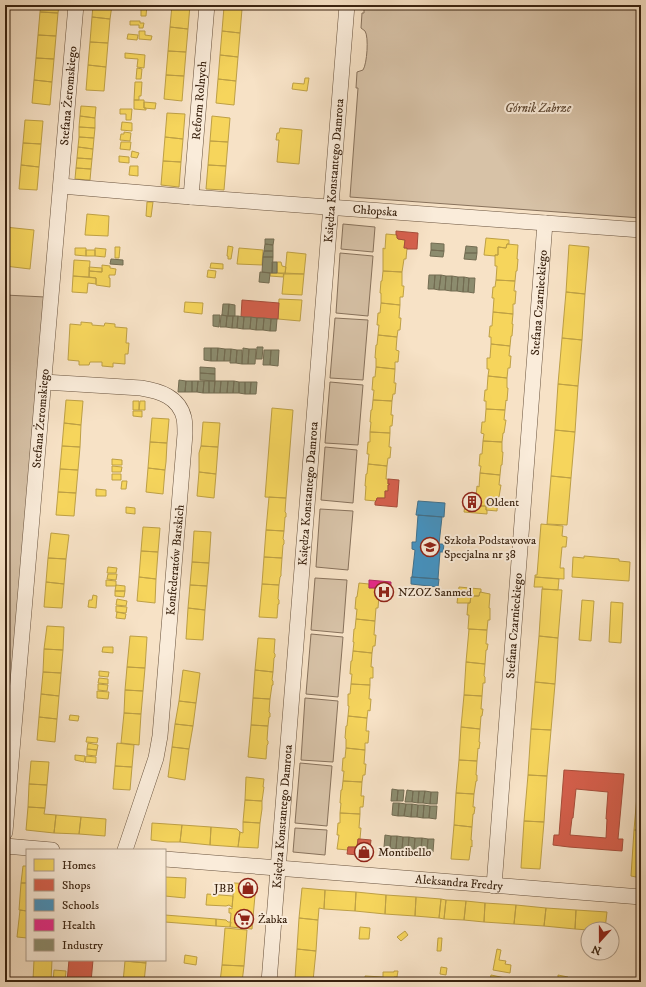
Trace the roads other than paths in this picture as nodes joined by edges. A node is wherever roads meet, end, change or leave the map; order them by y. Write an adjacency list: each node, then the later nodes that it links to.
1 (76, 5): 4 (street, Stefana Żeromskiego)
2 (207, 5): 5 (street, Reform Rolnych)
3 (347, 5): 6 (street, Księdza Konstantego Damrota)
4 (61, 186): 5 (street, Chłopska); 9 (street, Stefana Żeromskiego)
5 (191, 196): 6 (street, Chłopska)
6 (330, 206): 7 (street, Chłopska); 15 (street, Księdza Konstantego Damrota)
7 (545, 222): 8 (street, Chłopska); 16 (street, Stefana Czarnieckiego)
8 (641, 230)
9 (44, 382): 10 (street, Stefana Żeromskiego); 13 (street, Konfederatów Barskich)
10 (5, 832)
11 (5, 846): 12 (street)
12 (40, 849)
13 (126, 849)
14 (166, 859): 15 (street, Aleksandra Fredry)
15 (278, 868): 16 (street, Aleksandra Fredry); 18 (street, Księdza Konstantego Damrota)
16 (494, 886): 17 (street, Aleksandra Fredry)
17 (641, 897)
18 (269, 982)

